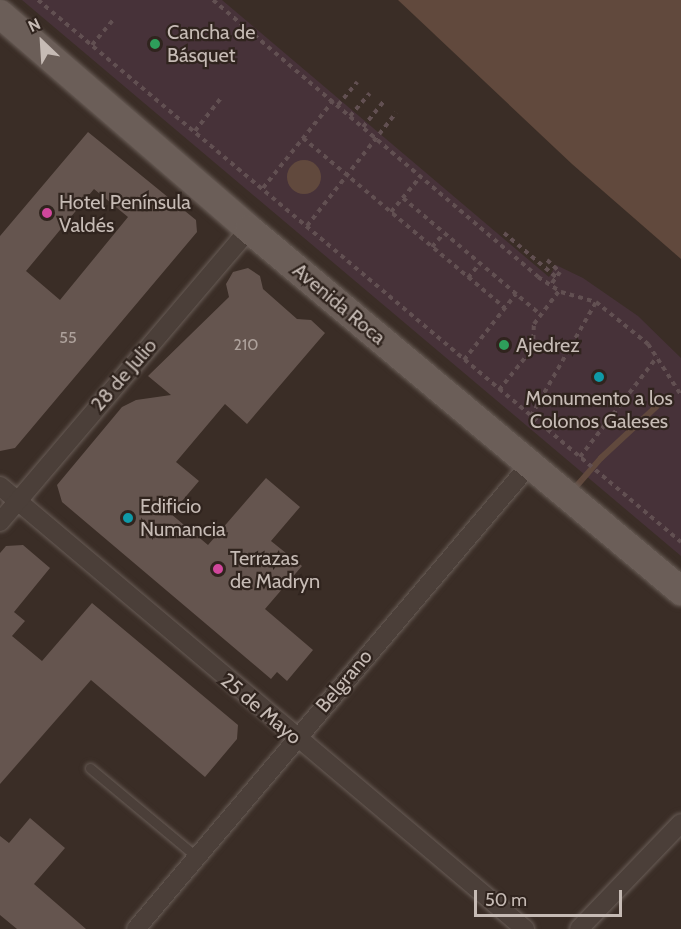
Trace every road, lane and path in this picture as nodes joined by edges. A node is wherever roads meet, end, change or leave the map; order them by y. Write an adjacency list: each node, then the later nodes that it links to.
1 (38, 0): 5 (path)
2 (213, 0): 9 (path)
3 (0, 14): 24 (main road, Avenida Roca)
4 (113, 20): 5 (path)
5 (92, 45): 15 (path)
6 (357, 82): 11 (path)
7 (370, 93): 13 (path)
8 (221, 98): 15 (path)
9 (333, 101): 11 (path); 16 (path)
10 (383, 102): 14 (path)
11 (338, 105): 13 (path)
12 (396, 113): 17 (path)
13 (350, 116): 14 (path)
14 (363, 127): 17 (path)
15 (195, 131): 20 (path)
16 (303, 138): 18 (path); 20 (path)
17 (376, 138): 18 (path); 19 (path)
18 (347, 175): 22 (path); 23 (path)
19 (421, 176): 21 (path); 32 (path)
20 (263, 188): 23 (path)
21 (403, 198): 22 (path); 25 (path)
22 (391, 212): 27 (path)
23 (307, 226): 39 (path)
24 (249, 229): 44 (main road, Avenida Roca); 46 (street, 28 de Julio)
25 (444, 233): 27 (path); 29 (path)
26 (504, 233): 30 (path)
27 (432, 247): 31 (path)
28 (547, 260): 30 (path)
29 (480, 263): 31 (path); 34 (path)
30 (556, 277): 32 (path)
31 (468, 278): 36 (path)
32 (549, 286): 33 (path)
33 (559, 291): 35 (path); 37 (path)
34 (516, 294): 36 (path); 37 (path)
35 (596, 302): 38 (path); 42 (path)
36 (505, 309): 39 (path)
37 (541, 315): 40 (path)
38 (657, 357): 41 (path); 43 (path)
39 (464, 360): 40 (path)
40 (499, 390): 42 (path)
41 (681, 395)
42 (531, 416): 43 (path)
43 (580, 458): 48 (path)
44 (531, 463): 49 (main road, Avenida Roca); 50 (street, Belgrano)
45 (0, 486): 46 (street, 25 de Mayo)
46 (17, 500): 47 (street, 28 de Julio); 50 (street, 25 de Mayo)
47 (0, 522)
48 (681, 542)
49 (681, 591)
50 (295, 739): 53 (street, Belgrano); 55 (street, 25 de Mayo)
51 (90, 768): 53 (lane)
52 (681, 823): 56 (street)
53 (197, 856): 54 (street, Belgrano)
54 (136, 929)
55 (525, 929)
56 (579, 929)

